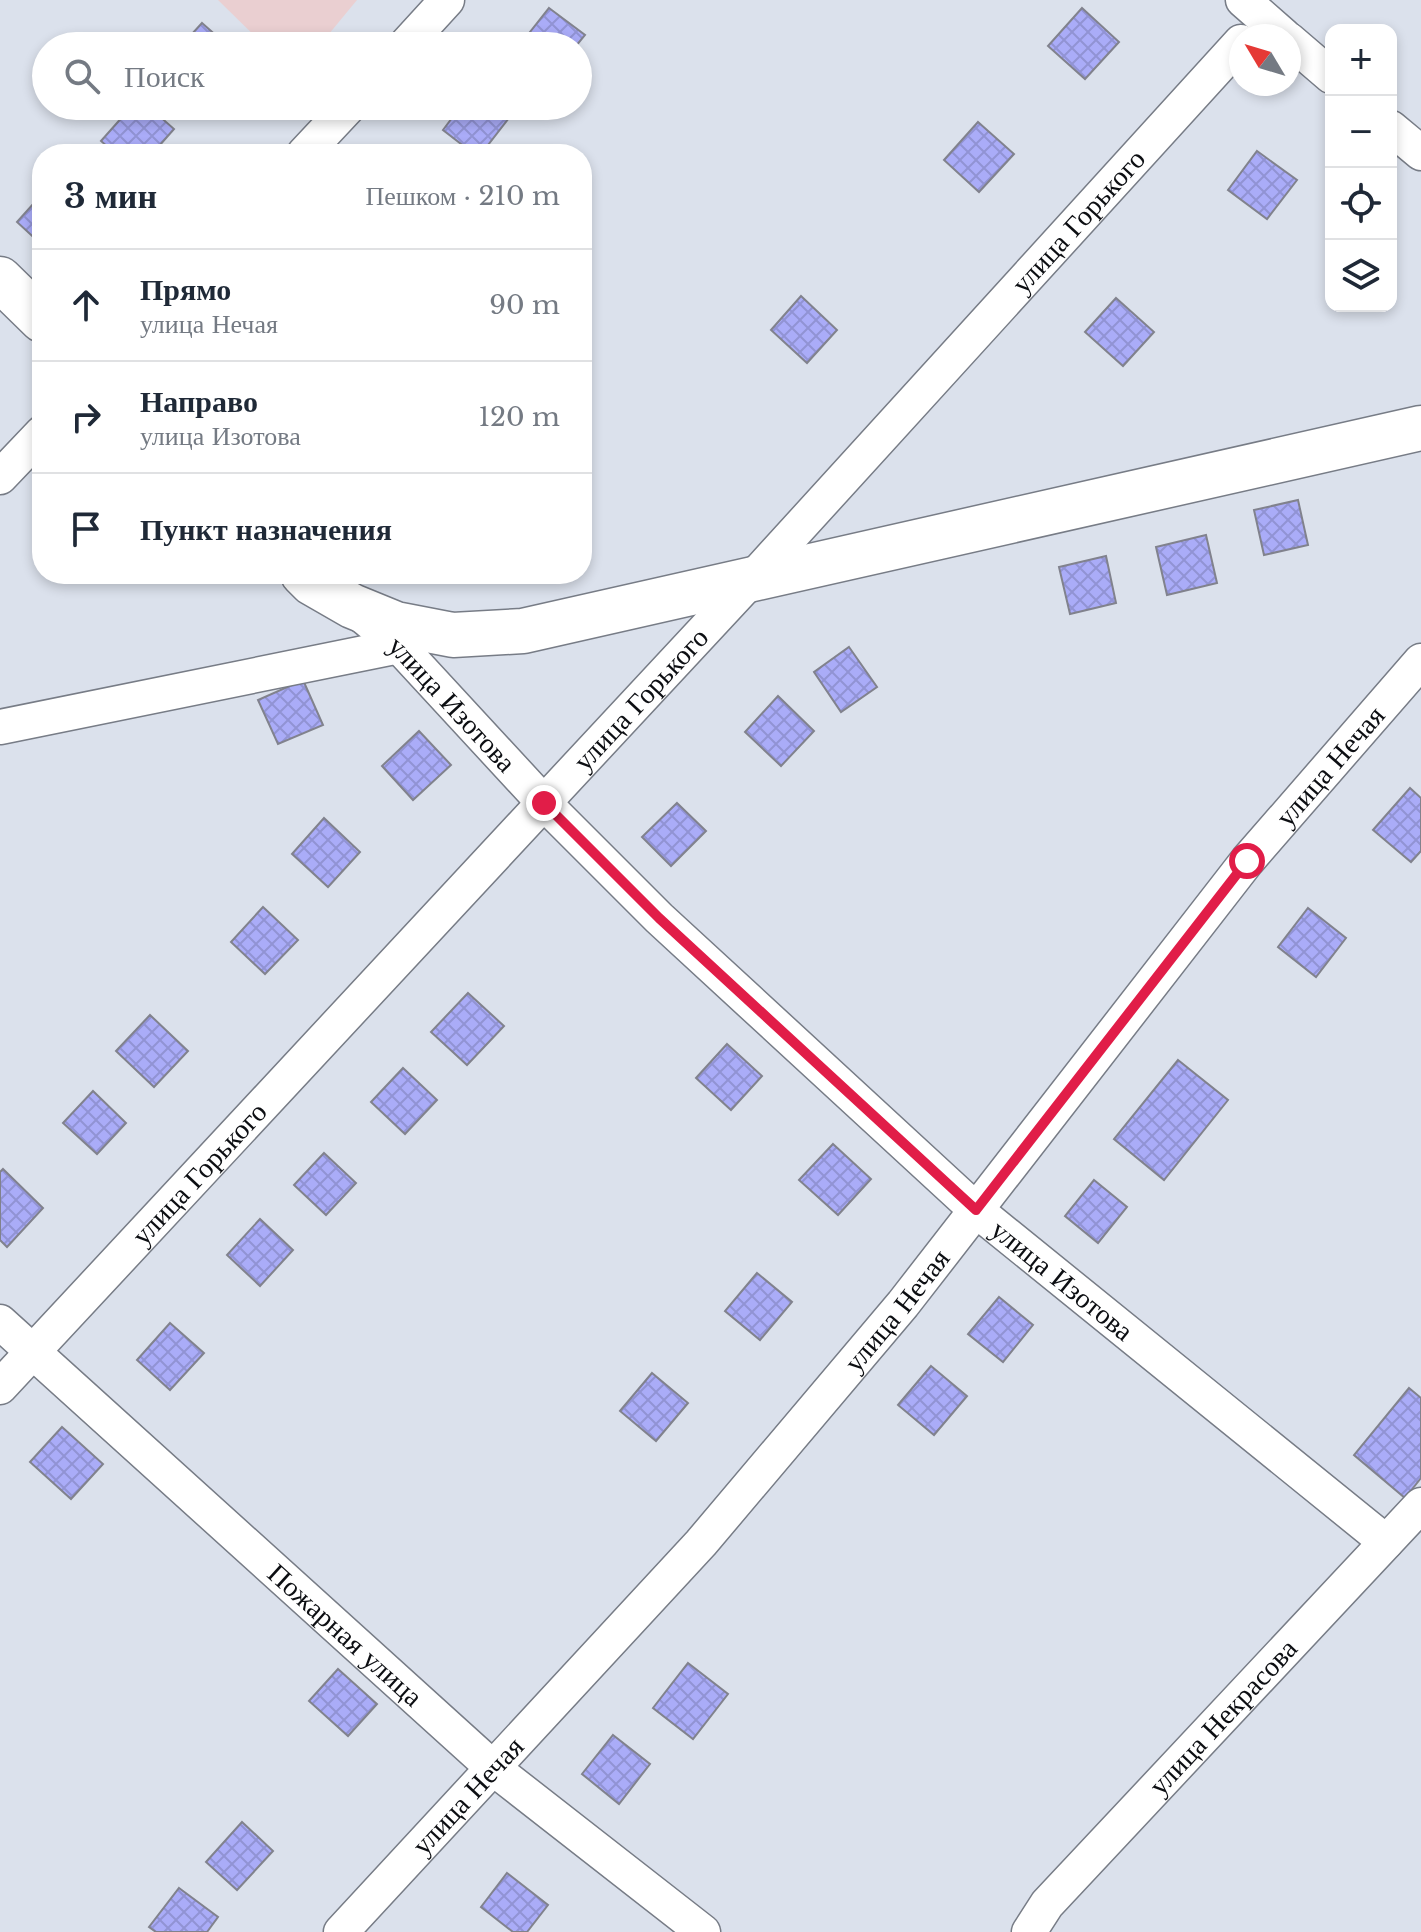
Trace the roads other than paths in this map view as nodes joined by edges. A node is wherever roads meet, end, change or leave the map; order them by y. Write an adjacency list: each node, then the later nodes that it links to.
1 (447, 0): 3 (street)
2 (1259, 22): 15 (street, улица Горького)
3 (418, 32)
4 (1301, 50): 5 (street)
5 (1325, 71)
6 (336, 120): 8 (street)
7 (1397, 133): 9 (street)
8 (313, 144)
9 (1421, 153)
10 (0, 279): 11 (main road)
11 (32, 310)
12 (1421, 428): 15 (main road)
13 (32, 443): 14 (street)
14 (0, 477)
15 (752, 579): 18 (main road); 22 (street, улица Горького)
16 (314, 584): 17 (main road, улица Изотова)
17 (352, 606): 18 (main road); 19 (street, улица Изотова)
18 (453, 635): 19 (street)
19 (399, 646): 21 (street); 22 (street, улица Изотова)
20 (1421, 661): 23 (street, улица Нечая)
21 (0, 727)
22 (544, 803): 23 (street, улица Изотова); 25 (street, улица Горького)
23 (976, 1210): 28 (street, улица Изотова); 29 (street, улица Нечая)
24 (0, 1322): 25 (street, Пожарная улица)
25 (32, 1352): 26 (street, улица Горького); 29 (street, Пожарная улица)
26 (0, 1387)
27 (1421, 1505): 28 (street, улица Некрасова)
28 (1386, 1542): 32 (street, улица Некрасова)
29 (493, 1768): 30 (street, улица Нечая); 31 (street, Пожарная улица)
30 (341, 1932)
31 (703, 1932)
32 (1029, 1932)

